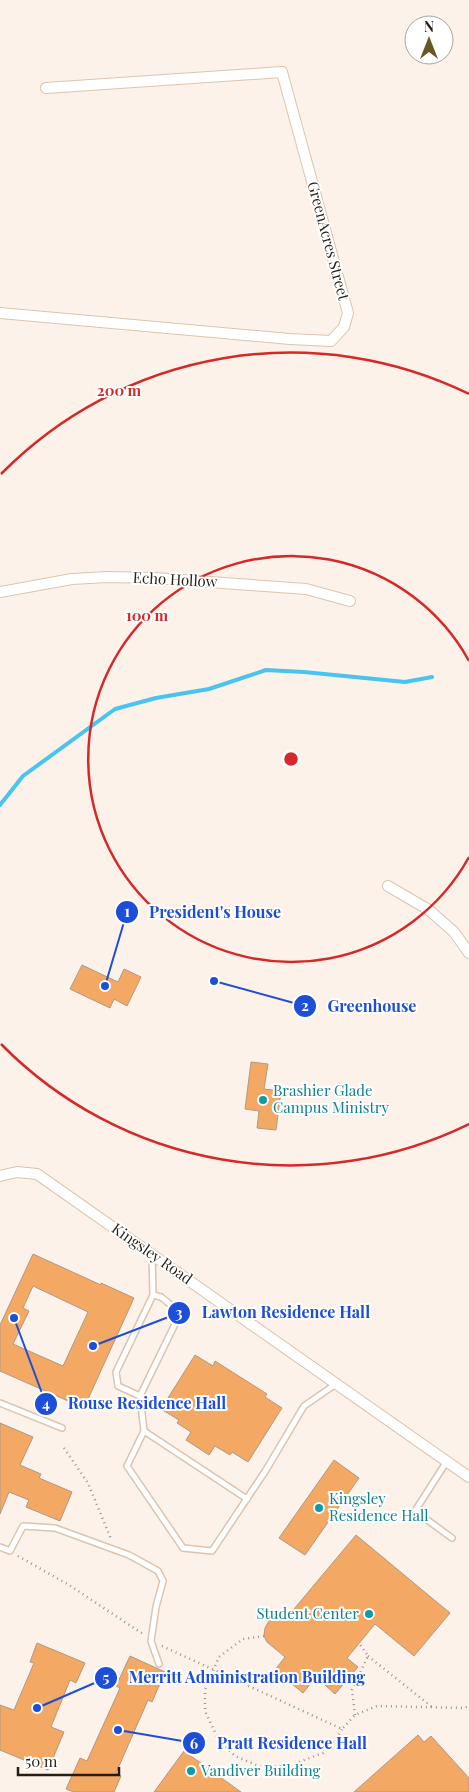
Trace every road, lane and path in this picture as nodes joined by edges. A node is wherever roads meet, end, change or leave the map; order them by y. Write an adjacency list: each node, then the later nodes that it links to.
1 (46, 88): 2 (street, GreenAcres Street)
2 (0, 313)
3 (0, 592): 4 (street, Echo Hollow)
4 (350, 601)
5 (388, 886): 6 (street)
6 (469, 953)
7 (0, 1176): 8 (street, Kingsley Road)
8 (152, 1254): 9 (lane); 10 (street, Kingsley Road)
9 (153, 1295): 11 (lane); 11 (lane)
10 (337, 1384): 16 (street, Kingsley Road); 18 (lane)
11 (140, 1396): 14 (lane)
12 (0, 1402): 13 (lane)
13 (62, 1428)
14 (144, 1431): 18 (lane); 18 (lane)
15 (64, 1448): 21 (path)
16 (447, 1461): 17 (street, Kingsley Road); 19 (lane)
17 (469, 1477)
18 (247, 1499)
19 (452, 1538)
20 (0, 1547): 22 (lane)
21 (116, 1550): 22 (lane); 24 (lane)
22 (10, 1551): 24 (path)
23 (264, 1636): 28 (path)
24 (151, 1641): 27 (lane); 28 (path)
25 (359, 1643): 26 (path)
26 (368, 1656): 30 (path); 31 (path)
27 (159, 1664)
28 (213, 1671): 32 (path); 32 (path)
29 (469, 1706): 30 (path)
30 (434, 1708): 31 (path)
31 (355, 1715): 32 (path)
32 (342, 1729)

